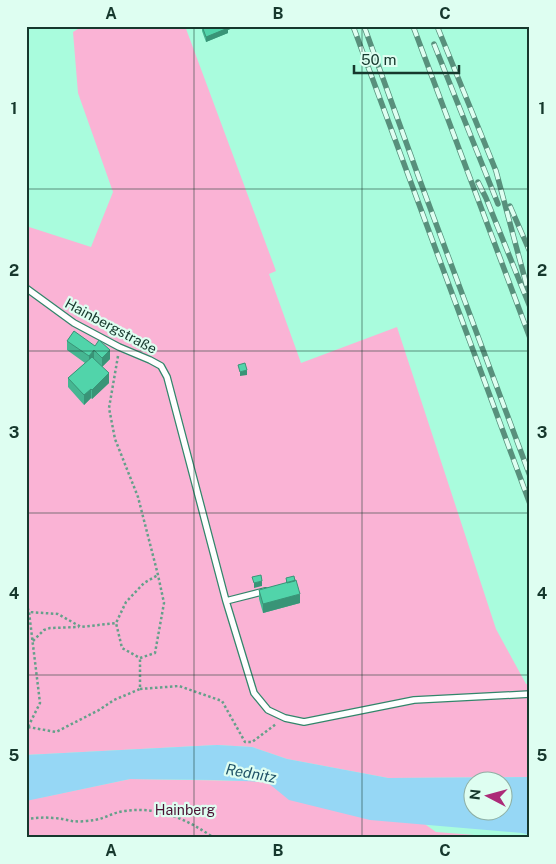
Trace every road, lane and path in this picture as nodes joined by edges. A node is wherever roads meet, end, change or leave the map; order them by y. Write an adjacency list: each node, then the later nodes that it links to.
1 (26, 288): 2 (lane, Hainbergstraße)
2 (120, 347): 3 (path); 5 (lane, Hainbergstraße)
3 (158, 575): 8 (path); 11 (path)
4 (271, 590): 5 (lane)
5 (226, 601): 14 (lane)
6 (26, 603): 7 (path)
7 (28, 612): 9 (path); 10 (path)
8 (116, 623): 9 (path); 11 (path)
9 (81, 627): 10 (path)
10 (33, 641): 15 (path)
11 (140, 658): 12 (path)
12 (140, 689): 14 (path); 15 (path)
13 (530, 694): 14 (lane)
14 (284, 718)
15 (27, 728)
16 (26, 819): 17 (path)
17 (214, 838)

